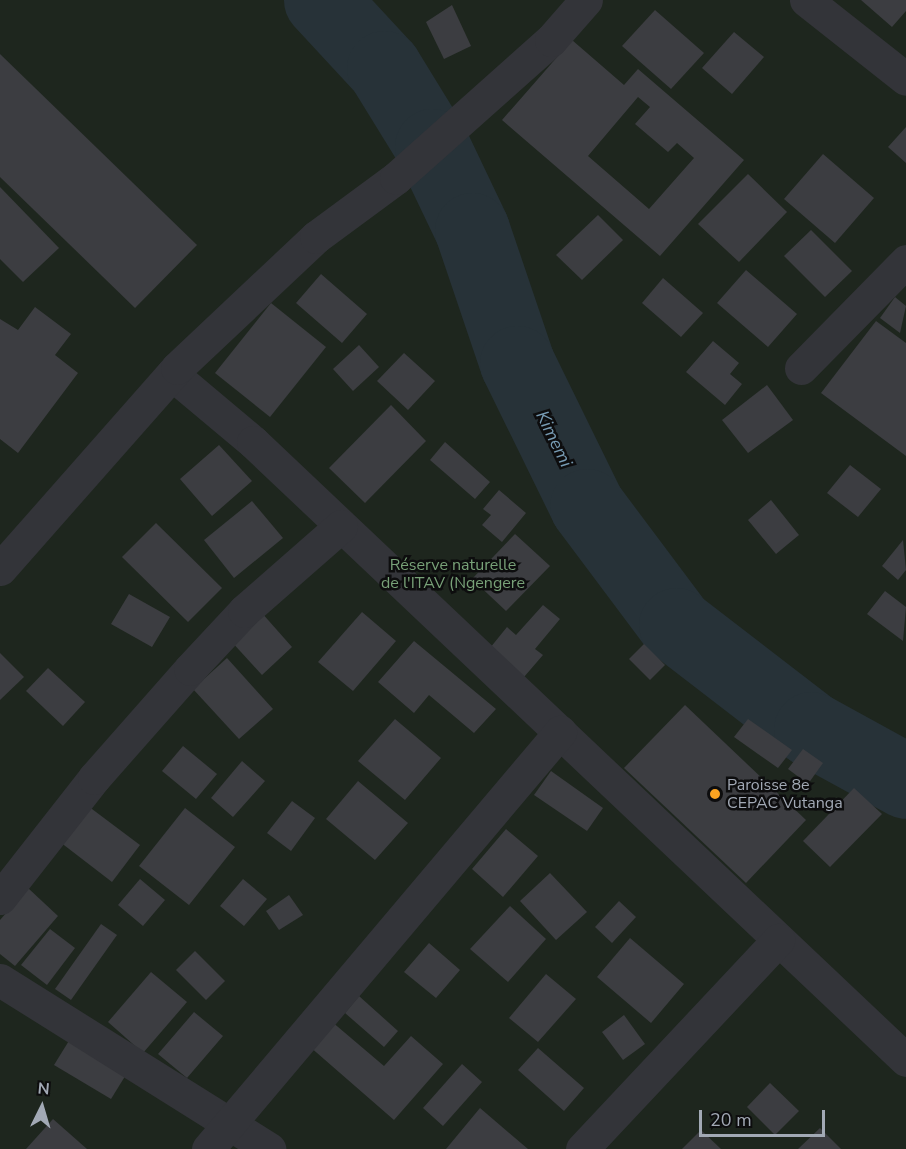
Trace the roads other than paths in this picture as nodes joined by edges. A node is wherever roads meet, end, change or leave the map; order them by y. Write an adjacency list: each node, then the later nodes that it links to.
1 (586, 0): 6 (street)
2 (806, 0): 3 (street)
3 (906, 79)
4 (906, 261): 5 (street)
5 (801, 368)
6 (172, 374): 7 (street); 8 (street)
7 (341, 526): 9 (street); 10 (street)
8 (0, 569)
9 (560, 732): 11 (street); 14 (street)
10 (0, 898)
11 (778, 940): 13 (street); 17 (street)
12 (0, 980): 14 (street)
13 (906, 1060)
14 (234, 1124): 15 (street); 16 (street)
15 (208, 1149)
16 (269, 1149)
17 (582, 1149)

